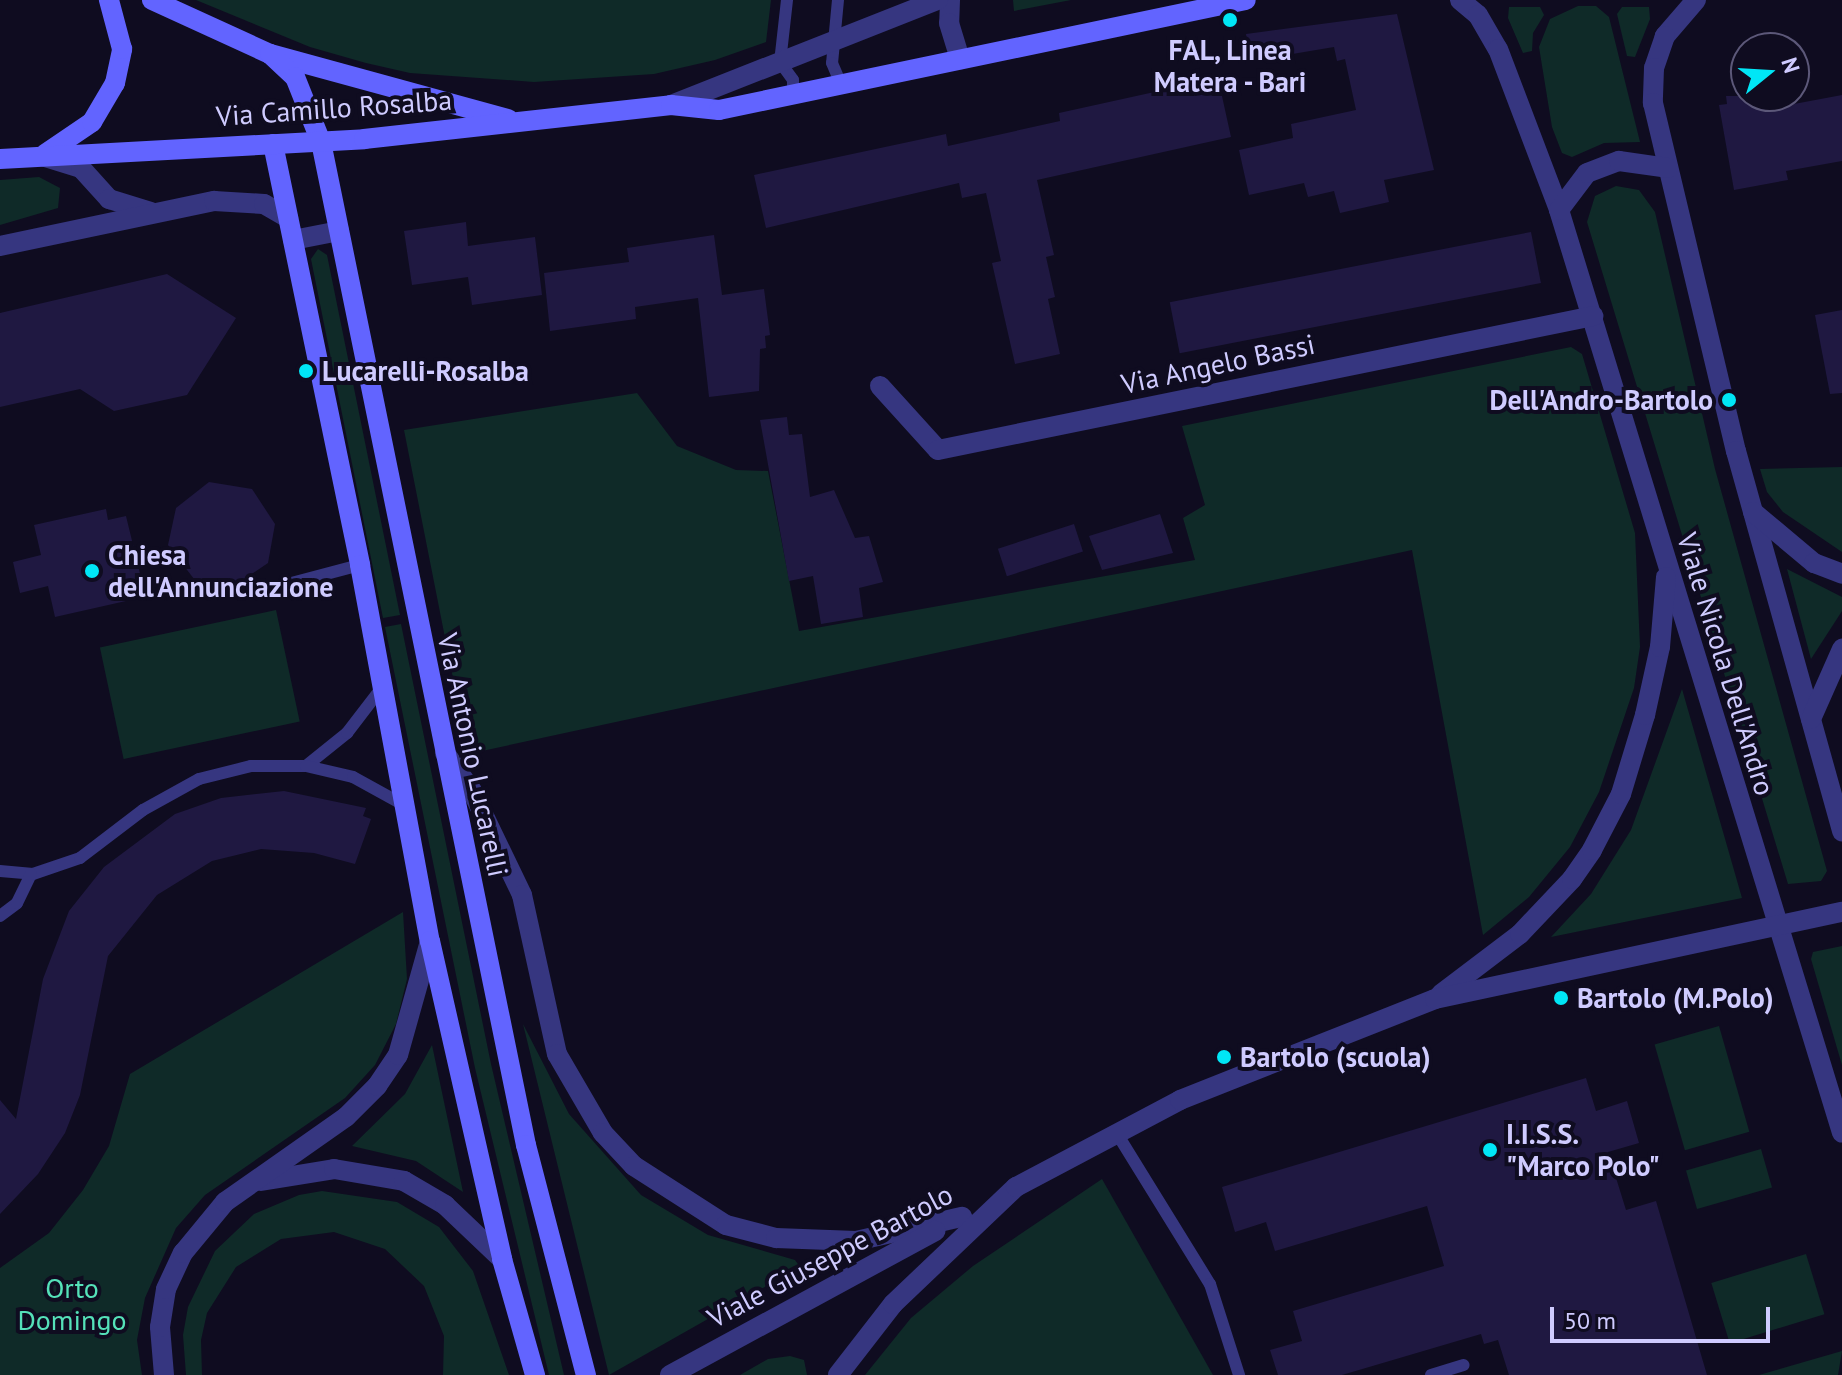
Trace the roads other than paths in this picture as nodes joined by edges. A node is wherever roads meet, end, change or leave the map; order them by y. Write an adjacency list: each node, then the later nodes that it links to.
1 (109, 0): 20 (street)
2 (152, 0): 11 (street)
3 (787, 0): 13 (lane)
4 (838, 0): 10 (lane)
5 (938, 0): 10 (street)
6 (950, 0): 12 (street)
7 (1246, 0): 12 (street, Via Camillo Rosalba)
8 (1460, 0): 23 (street, Viale Nicola Dell'Andro)
9 (1696, 0): 22 (street)
10 (835, 40): 13 (street); 14 (lane)
11 (270, 54): 17 (street); 18 (street, Via Antonio Lucarelli)
12 (960, 59): 14 (street, Via Camillo Rosalba)
13 (780, 62): 15 (lane); 16 (street)
14 (841, 84): 15 (street, Via Camillo Rosalba)
15 (793, 94): 16 (street, Via Camillo Rosalba)
16 (671, 105): 17 (street, Via Camillo Rosalba)
17 (519, 122): 18 (street, Via Camillo Rosalba)
18 (321, 142): 19 (street, Via Camillo Rosalba); 26 (street, Via Antonio Lucarelli)
19 (273, 144): 20 (street, Via Camillo Rosalba); 25 (street)
20 (41, 156): 21 (street, Via Camillo Rosalba); 24 (street)
21 (0, 159)
22 (1668, 168): 23 (street); 31 (street)
23 (1559, 210): 29 (street, Viale Nicola Dell'Andro)
24 (159, 213): 25 (street); 28 (street)
25 (288, 218): 27 (street)
26 (339, 231): 27 (street); 39 (street, Via Antonio Lucarelli)
27 (293, 240): 32 (street)
28 (0, 246)
29 (1593, 316): 30 (street, Via Angelo Bassi); 33 (street, Viale Nicola Dell'Andro)
30 (880, 386)
31 (1753, 512): 34 (street); 38 (street)
32 (360, 565): 35 (lane); 37 (street)
33 (1667, 565): 47 (street, Viale Nicola Dell'Andro); 49 (street)
34 (1842, 574)
35 (250, 594)
36 (1842, 649): 38 (street)
37 (380, 690): 40 (lane); 41 (street)
38 (1811, 719): 42 (street)
39 (445, 753): 54 (street); 59 (street, Via Antonio Lucarelli)
40 (306, 766): 41 (lane); 44 (lane)
41 (402, 804): 48 (street)
42 (1842, 831)
43 (0, 871): 44 (lane)
44 (31, 874): 46 (lane)
45 (1842, 912): 47 (street)
46 (0, 916)
47 (1776, 925): 49 (street); 51 (street, Viale Nicola Dell'Andro)
48 (430, 941): 52 (street); 55 (street)
49 (1435, 999): 50 (street)
50 (1116, 1132): 53 (street); 62 (lane)
51 (1842, 1133)
52 (257, 1181): 55 (street); 57 (street)
53 (1016, 1187): 54 (street, Viale Giuseppe Bartolo); 61 (street)
54 (962, 1217): 60 (street, Viale Giuseppe Bartolo)
55 (502, 1259): 58 (street)
56 (1464, 1365): 63 (lane)
57 (164, 1375)
58 (535, 1375)
59 (586, 1375)
60 (670, 1375)
61 (838, 1375)
62 (1239, 1375)
63 (1431, 1375)

